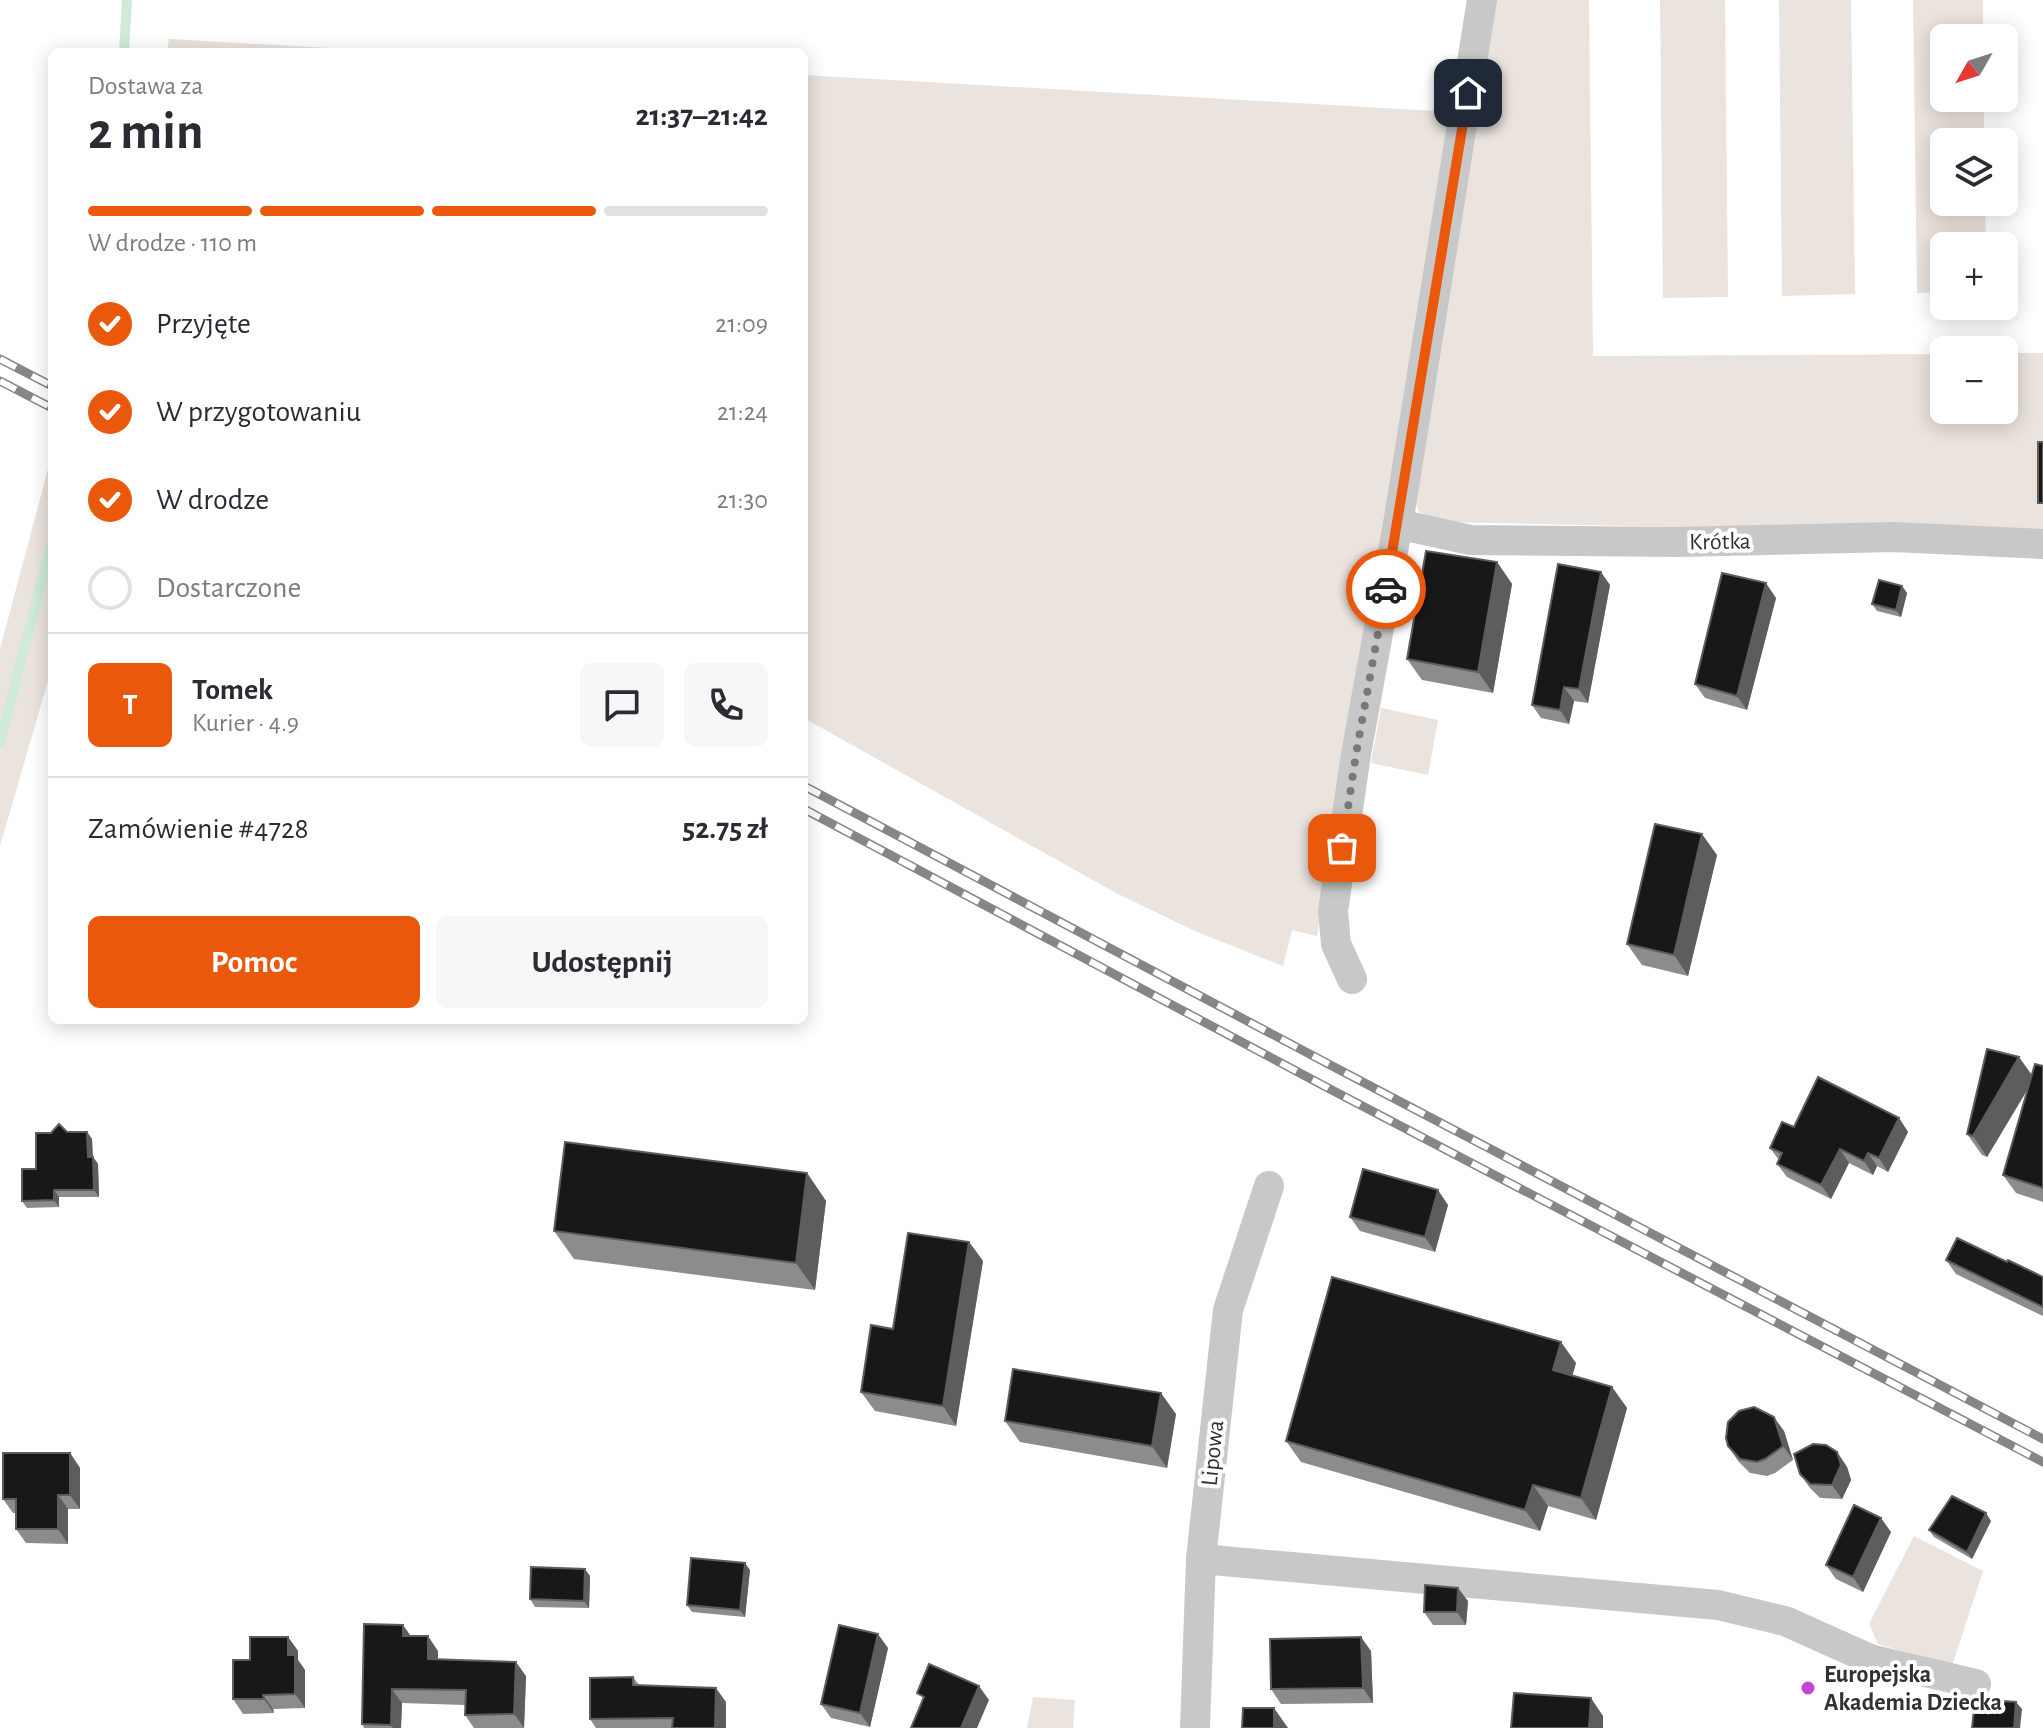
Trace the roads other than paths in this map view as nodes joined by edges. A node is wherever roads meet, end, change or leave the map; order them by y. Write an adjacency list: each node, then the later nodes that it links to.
1 (1482, 0): 2 (street)
2 (1398, 524): 3 (street, Krótka); 4 (street)
3 (2043, 544)
4 (1352, 979)
5 (1269, 1186): 6 (street, Lipowa)
6 (1201, 1559): 7 (street); 8 (street, Lipowa)
7 (1976, 1684)
8 (1195, 1728)

